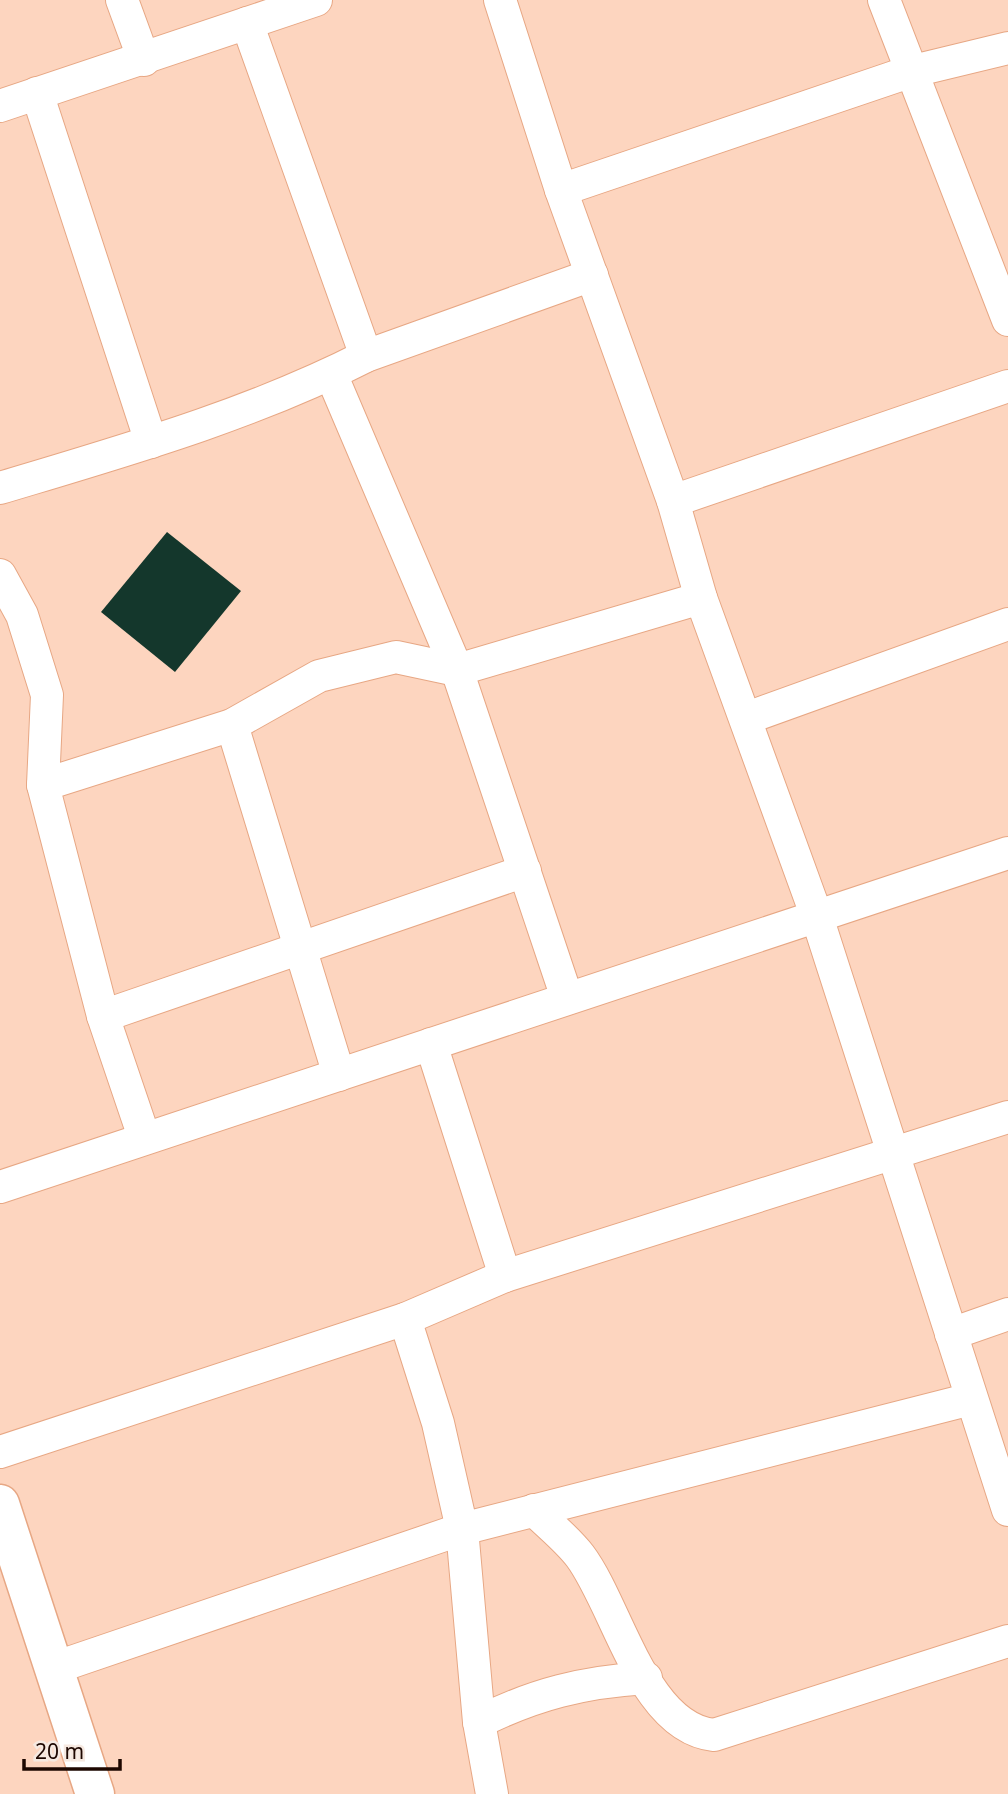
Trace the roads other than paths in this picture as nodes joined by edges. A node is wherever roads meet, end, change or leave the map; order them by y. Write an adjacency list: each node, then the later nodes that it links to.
1 (122, 0): 7 (street)
2 (316, 0): 5 (street)
3 (500, 0): 11 (street)
4 (884, 0): 8 (street)
5 (247, 23): 7 (street); 14 (street)
6 (1008, 48): 8 (street)
7 (144, 60): 9 (street)
8 (909, 72): 11 (street); 13 (street)
9 (37, 93): 10 (street); 17 (street)
10 (0, 106)
11 (561, 190): 12 (street)
12 (592, 275): 14 (street); 19 (street)
13 (1008, 320)
14 (366, 356): 15 (street)
15 (331, 374): 17 (street); 23 (street)
16 (1008, 386): 19 (street)
17 (151, 442): 18 (street)
18 (0, 488)
19 (673, 501): 21 (street)
20 (0, 575): 26 (street)
21 (701, 598): 23 (street); 24 (street)
22 (1008, 624): 24 (street)
23 (457, 670): 25 (street); 28 (street)
24 (747, 718): 29 (street)
25 (232, 725): 26 (street); 30 (street)
26 (43, 785): 32 (street)
27 (1008, 853): 29 (street)
28 (525, 871): 30 (street); 31 (street)
29 (817, 917): 31 (street); 37 (street)
30 (301, 947): 32 (street); 34 (street)
31 (567, 998): 33 (street)
32 (103, 1016): 36 (street)
33 (431, 1044): 34 (street); 39 (street)
34 (339, 1075): 36 (street)
35 (1008, 1117): 37 (street)
36 (144, 1137): 38 (street)
37 (895, 1153): 39 (street); 42 (street)
38 (0, 1187)
39 (505, 1276): 41 (street)
40 (1008, 1314): 42 (street)
41 (405, 1320): 44 (street); 48 (street)
42 (951, 1334): 43 (street)
43 (971, 1399): 46 (street); 47 (street)
44 (0, 1452)
45 (0, 1504): 50 (main road)
46 (534, 1510): 48 (street); 51 (street)
47 (1008, 1510)
48 (462, 1529): 50 (street); 52 (street)
49 (1008, 1641): 51 (street)
50 (54, 1668): 53 (main road)
51 (646, 1678): 52 (street)
52 (479, 1722): 54 (street)
53 (95, 1794)
54 (492, 1794)

